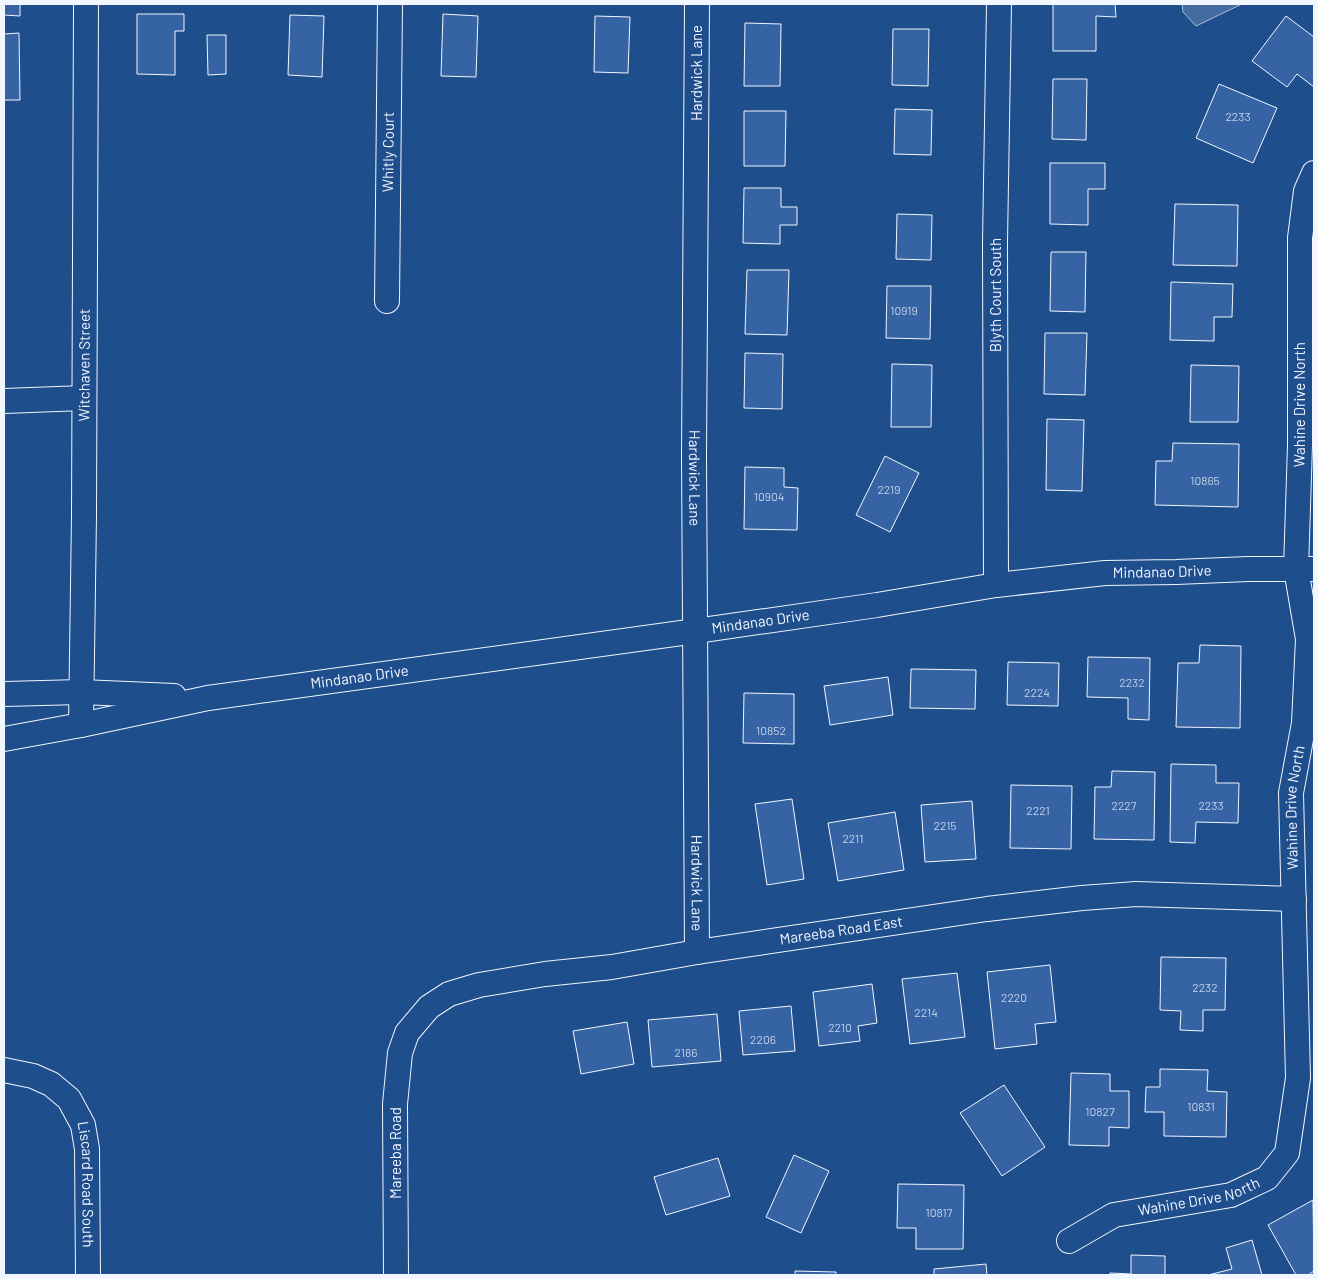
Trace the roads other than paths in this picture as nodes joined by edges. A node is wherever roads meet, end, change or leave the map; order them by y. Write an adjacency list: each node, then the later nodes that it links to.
1 (86, 4): 7 (street, Witchaven Street)
2 (390, 4): 6 (street, Whitly Court)
3 (697, 4): 11 (street, Hardwick Lane)
4 (999, 4): 10 (street, Blyth Court South)
5 (1310, 182): 9 (street, Wahine Drive North)
6 (387, 300)
7 (84, 398): 8 (street); 12 (street, Witchaven Street)
8 (4, 401)
9 (1305, 569): 10 (street, Mindanao Drive); 17 (street, Wahine Drive North)
10 (996, 585): 11 (street, Mindanao Drive)
11 (696, 631): 14 (street, Mindanao Drive); 18 (street, Hardwick Lane)
12 (81, 692): 13 (street, Mindanao Drive); 14 (street, Mindanao Drive); 15 (street, Witchaven Street)
13 (4, 694)
14 (208, 698): 15 (street, Mindanao Drive)
15 (81, 725): 16 (street, Mindanao Drive)
16 (4, 738)
17 (1294, 899): 18 (street, Mareeba Road East); 21 (street, Wahine Drive North)
18 (697, 952): 19 (street, Mareeba Road East)
19 (407, 1033): 23 (street, Mareeba Road)
20 (4, 1070): 22 (street, Liscard Road South)
21 (1069, 1241)
22 (88, 1275)
23 (396, 1275)

